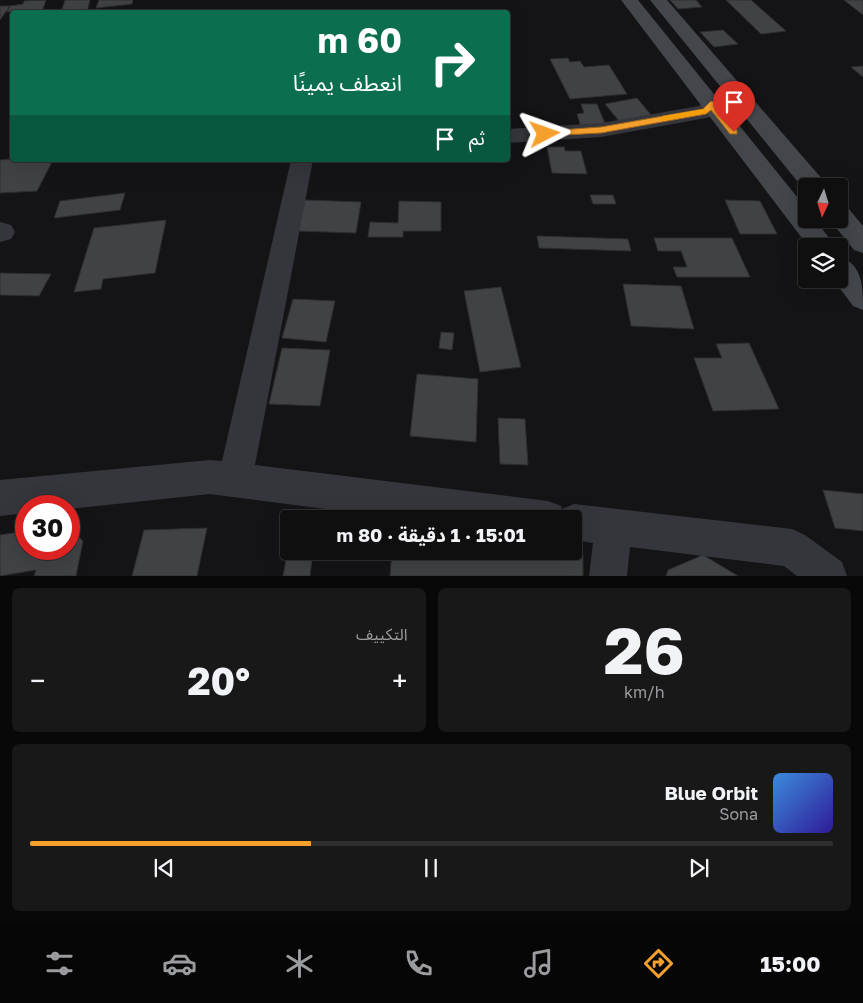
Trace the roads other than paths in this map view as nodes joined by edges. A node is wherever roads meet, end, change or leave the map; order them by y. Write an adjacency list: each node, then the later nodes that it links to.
1 (630, 0): 4 (street)
2 (658, 0): 3 (street)
3 (708, 60): 4 (street); 8 (street)
4 (679, 63): 5 (street)
5 (711, 104): 6 (street); 10 (street)
6 (510, 136)
7 (302, 162): 14 (street)
8 (808, 178)
9 (848, 226): 11 (street)
10 (816, 238)
11 (863, 243)
12 (848, 279): 13 (street)
13 (863, 298)
14 (235, 480): 15 (street); 16 (street)
15 (0, 498)
16 (476, 510)
17 (582, 523): 18 (street)
18 (614, 527): 19 (street); 20 (street)
19 (608, 576)
20 (828, 576)

